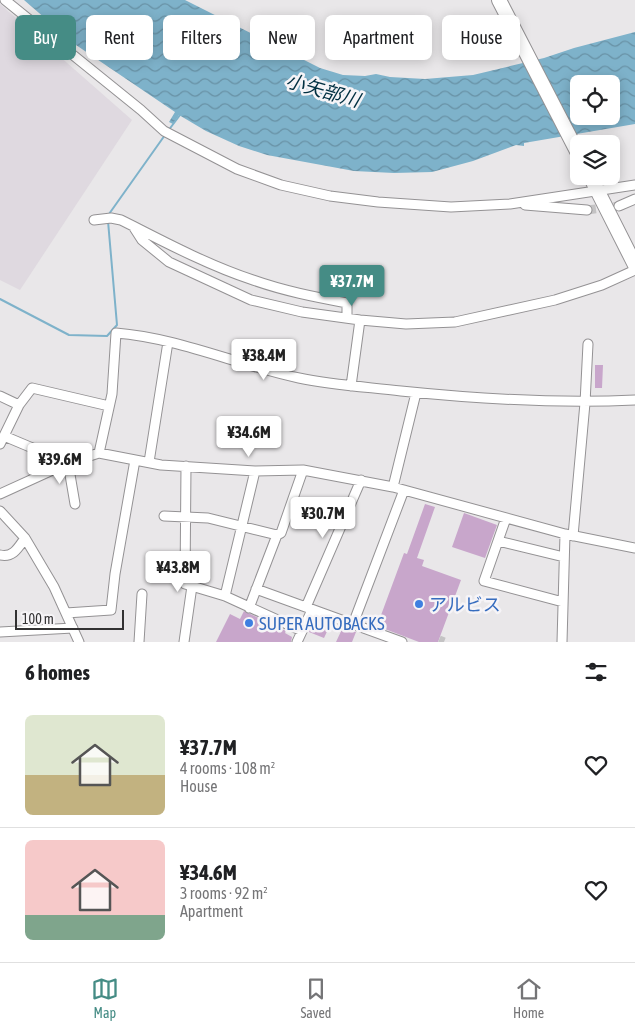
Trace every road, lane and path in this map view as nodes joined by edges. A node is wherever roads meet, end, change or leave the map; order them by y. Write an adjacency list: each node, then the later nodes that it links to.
1 (4, 0): 8 (street)
2 (499, 0): 3 (main road)
3 (570, 138)
4 (594, 185): 8 (street); 9 (main road)
5 (620, 185): 6 (street)
6 (635, 185)
7 (635, 200): 9 (street)
8 (510, 204): 10 (street)
9 (613, 207): 13 (main road)
10 (587, 210)
11 (94, 220): 12 (street)
12 (133, 226): 15 (street); 15 (street)
13 (635, 265)
14 (635, 270): 16 (street)
15 (347, 318): 16 (street)
16 (360, 320): 19 (street)
17 (168, 342): 19 (street); 25 (street); 30 (street)
18 (588, 344): 23 (street)
19 (351, 386): 20 (street)
20 (416, 393): 23 (street); 36 (street)
21 (0, 396): 24 (street)
22 (635, 400): 23 (street)
23 (585, 403): 46 (street)
24 (19, 404): 25 (street); 26 (street)
25 (109, 406): 28 (street)
26 (4, 436): 27 (street); 31 (street)
27 (0, 444)
28 (99, 453): 29 (street); 31 (street)
29 (134, 460): 30 (street); 59 (street)
30 (149, 462): 32 (street)
31 (68, 463): 38 (street); 39 (street)
32 (186, 466): 33 (street); 42 (street)
33 (256, 470): 34 (street); 44 (street)
34 (303, 470): 35 (street); 45 (street)
35 (361, 480): 36 (street); 58 (street)
36 (393, 487): 37 (street)
37 (404, 490): 43 (street); 60 (street)
38 (0, 494)
39 (74, 504)
40 (0, 511): 47 (street)
41 (164, 516): 42 (street)
42 (185, 516): 44 (street); 52 (street)
43 (506, 518): 46 (street); 48 (street)
44 (242, 525): 45 (street); 55 (street)
45 (277, 535): 53 (street)
46 (569, 535): 49 (street); 51 (street)
47 (25, 538): 50 (street); 59 (street)
48 (498, 541): 51 (street); 56 (street)
49 (635, 548)
50 (0, 555)
51 (564, 557): 56 (street)
52 (192, 586): 55 (street); 66 (street)
53 (256, 590): 57 (street); 58 (street)
54 (142, 594): 65 (street)
55 (225, 596): 57 (street)
56 (563, 602): 69 (street)
57 (249, 608): 62 (street)
58 (309, 608): 60 (street); 62 (street)
59 (66, 613): 61 (street)
60 (353, 624): 68 (street)
61 (73, 628): 63 (street); 64 (street)
62 (302, 631): 67 (street)
63 (0, 632)
64 (79, 642)
65 (139, 642)
66 (184, 642)
67 (297, 642)
68 (402, 642)
69 (562, 642)

